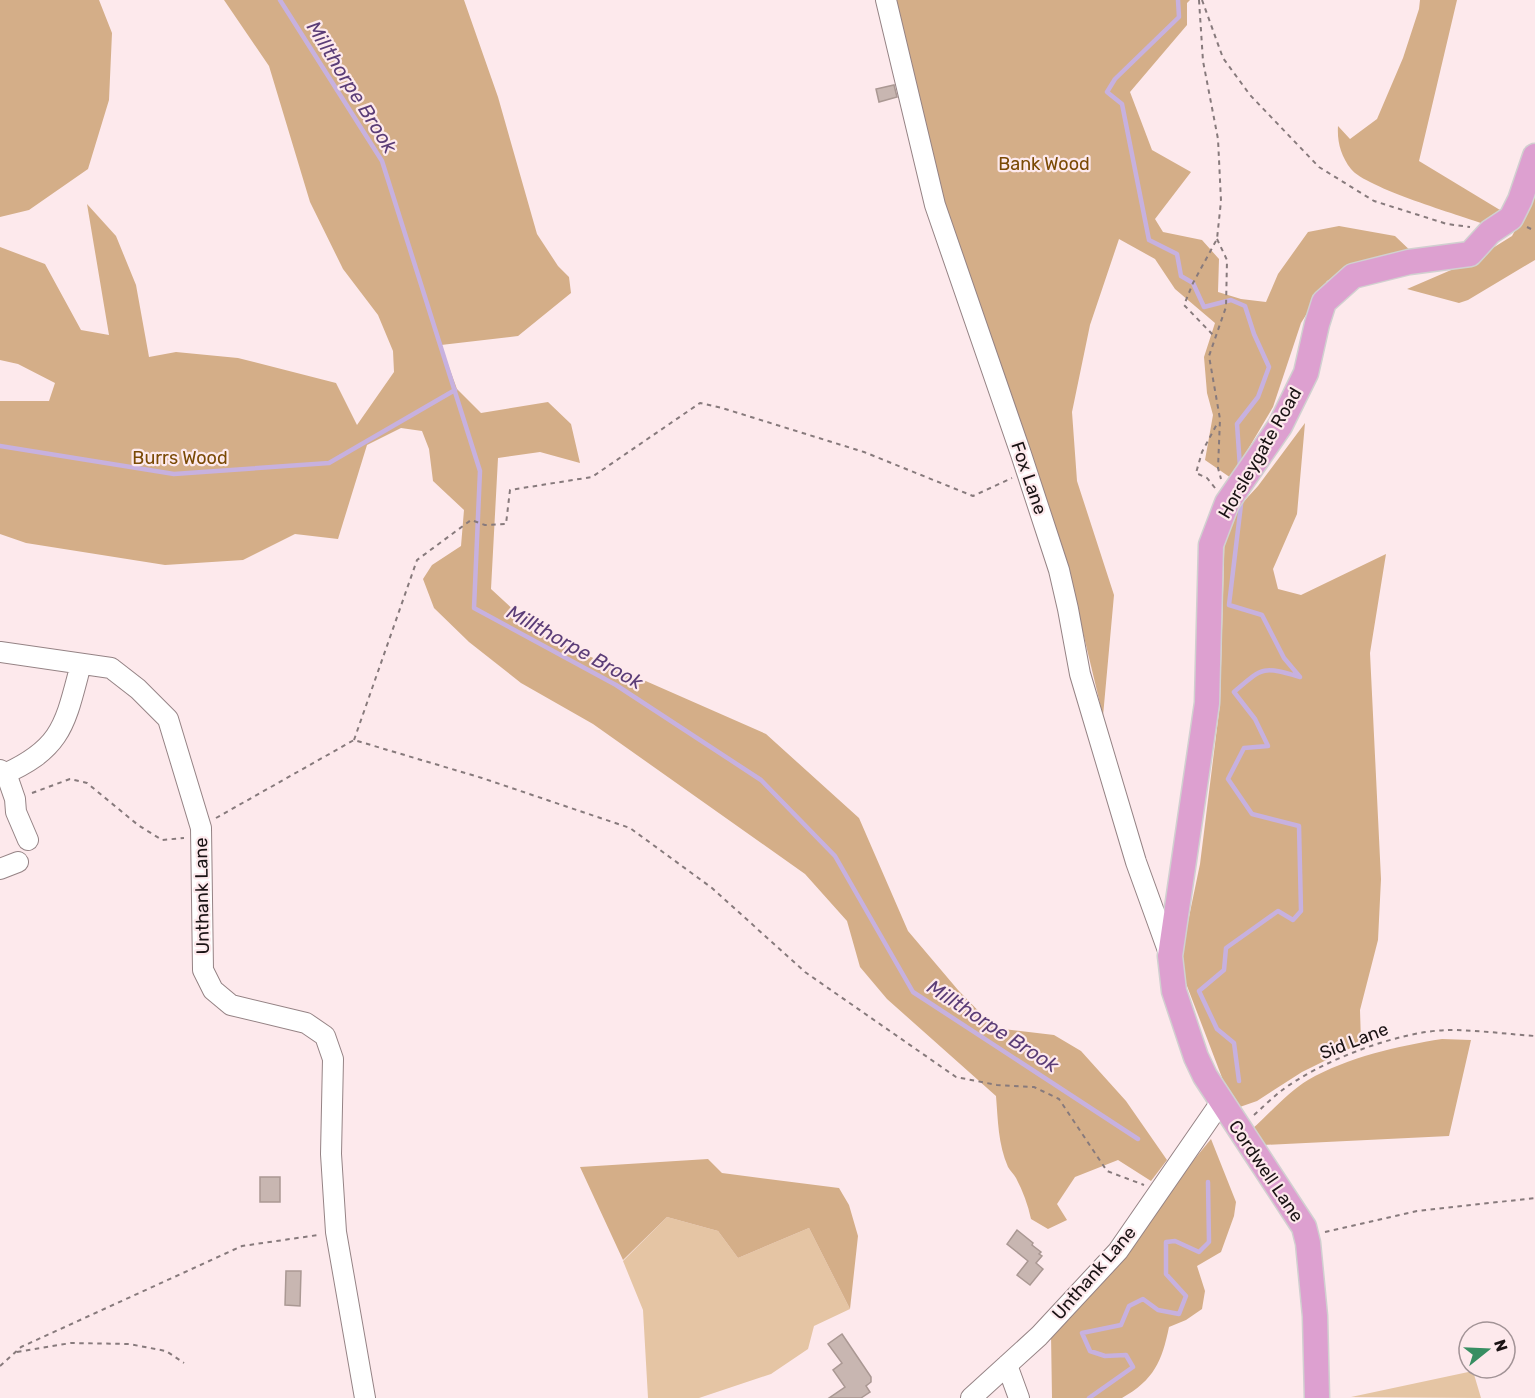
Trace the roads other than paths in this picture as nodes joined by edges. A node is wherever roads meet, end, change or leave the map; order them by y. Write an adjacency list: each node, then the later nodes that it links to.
1 (886, 0): 8 (street, Fox Lane)
2 (1535, 156): 7 (main road, Horsleygate Road)
3 (0, 652): 4 (street, Unthank Lane)
4 (81, 664): 5 (street); 12 (street, Unthank Lane)
5 (2, 773): 6 (street)
6 (28, 840)
7 (1177, 903): 8 (street); 9 (main road, Horsleygate Road)
8 (1153, 907): 9 (street, Fox Lane)
9 (1170, 956): 10 (main road, Cordwell Lane)
10 (1221, 1102): 11 (street, Unthank Lane); 15 (main road, Cordwell Lane)
11 (1007, 1365): 13 (street, Unthank Lane); 14 (street)
12 (365, 1398)
13 (971, 1398)
14 (1019, 1398)
15 (1317, 1398)

